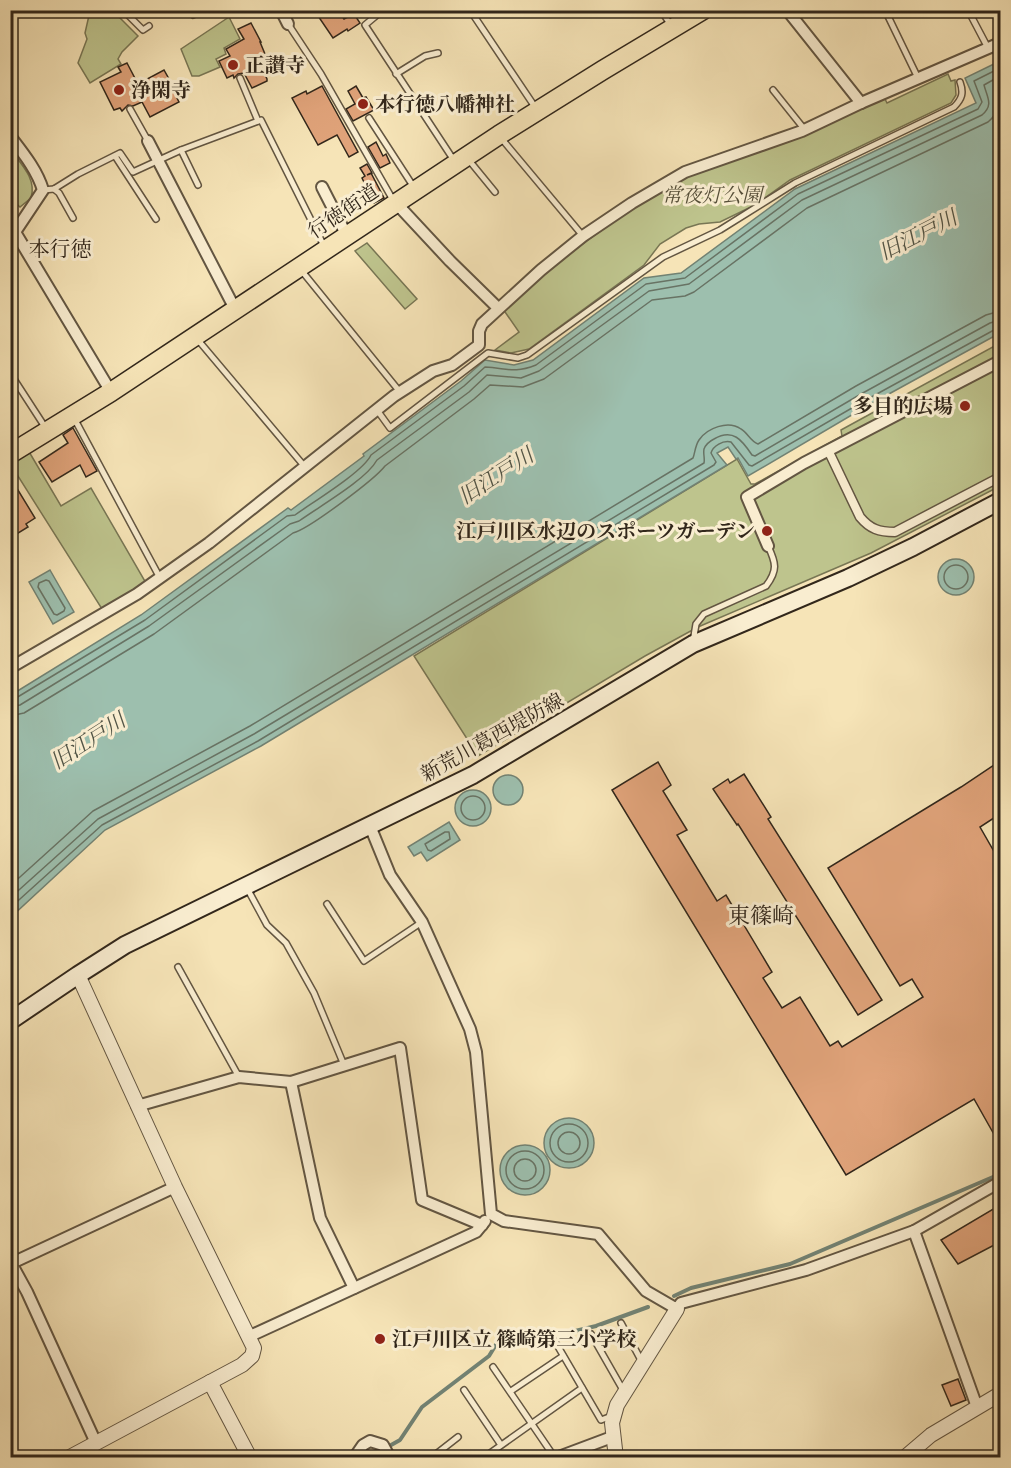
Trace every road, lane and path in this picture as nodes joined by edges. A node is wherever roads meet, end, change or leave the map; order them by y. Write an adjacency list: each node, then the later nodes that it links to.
1 (123, 10): 13 (lane)
2 (190, 10): 3 (lane)
3 (201, 10)
4 (281, 10): 12 (street)
5 (383, 10): 18 (lane)
6 (470, 10): 25 (lane)
7 (661, 10): 14 (lane)
8 (703, 10): 14 (main road, 行徳街道)
9 (787, 10): 23 (street)
10 (885, 10): 20 (lane)
11 (968, 10): 16 (lane)
12 (288, 24): 41 (lane)
13 (149, 26)
14 (672, 28): 25 (main road, 行徳街道)
15 (1000, 43): 16 (street)
16 (989, 49): 20 (street)
17 (438, 52): 18 (lane)
18 (396, 74): 34 (lane)
19 (240, 78): 27 (lane)
20 (919, 79): 23 (street)
21 (960, 82): 55 (lane)
22 (773, 90): 28 (lane)
23 (861, 103): 28 (street)
24 (130, 110): 31 (lane)
25 (538, 111): 29 (main road, 行徳街道)
26 (369, 118): 39 (lane)
27 (258, 121): 32 (lane); 46 (lane)
28 (805, 130): 45 (street)
29 (499, 135): 34 (main road, 行徳街道); 45 (lane)
30 (10, 136): 38 (street)
31 (148, 141): 35 (street)
32 (181, 150): 35 (lane); 36 (lane)
33 (114, 156): 35 (lane); 38 (lane); 43 (lane)
34 (461, 160): 39 (main road, 行徳街道); 40 (lane)
35 (158, 161): 49 (street)
36 (198, 185)
37 (322, 188): 44 (street)
38 (48, 190): 42 (lane); 53 (street)
39 (416, 190): 41 (main road, 行徳街道)
40 (495, 192)
41 (396, 203): 44 (main road, 行徳街道); 48 (street)
42 (74, 218)
43 (156, 219)
44 (346, 236): 46 (main road, 行徳街道)
45 (583, 236): 48 (street)
46 (326, 250): 47 (main road, 行徳街道)
47 (299, 267): 49 (main road, 行徳街道); 54 (lane)
48 (498, 308): 54 (street)
49 (235, 309): 50 (main road, 行徳街道)
50 (195, 336): 53 (main road, 行徳街道); 60 (lane)
51 (1000, 361): 58 (street)
52 (10, 373): 57 (lane)
53 (111, 392): 56 (main road, 行徳街道)
54 (400, 392): 55 (street)
55 (377, 410): 60 (street)
56 (72, 416): 57 (main road, 行徳街道); 64 (lane)
57 (47, 431): 59 (main road, 行徳街道)
58 (828, 450): 61 (street); 63 (street)
59 (10, 454)
60 (305, 467): 64 (street)
61 (1000, 477)
62 (1000, 501): 65 (main road, 新荒川葛西堤防線)
63 (768, 546): 65 (lane)
64 (160, 578): 66 (street)
65 (693, 644): 67 (main road, 新荒川葛西堤防線)
66 (10, 668)
67 (370, 825): 68 (main road, 新荒川葛西堤防線); 70 (street)
68 (246, 886): 72 (main road, 新荒川葛西堤防線); 74 (lane)
69 (327, 904): 70 (lane)
70 (422, 921): 80 (street)
71 (178, 967): 75 (lane)
72 (78, 975): 73 (main road, 新荒川葛西堤防線); 77 (street)
73 (10, 1021)
74 (345, 1067): 76 (street); 81 (street)
75 (239, 1077): 76 (street); 77 (street)
76 (291, 1082): 84 (street)
77 (137, 1106): 79 (street)
78 (1000, 1182): 82 (street)
79 (175, 1187): 83 (street); 88 (street)
80 (491, 1214): 81 (street); 85 (street)
81 (482, 1225): 84 (street)
82 (914, 1231): 85 (street); 99 (street)
83 (11, 1262): 104 (street)
84 (354, 1288): 88 (street)
85 (677, 1309): 91 (street)
86 (621, 1323): 91 (lane)
87 (591, 1334): 97 (lane)
88 (250, 1336): 93 (street)
89 (553, 1338): 90 (lane)
90 (563, 1356): 94 (lane); 96 (lane)
91 (642, 1363): 97 (street)
92 (493, 1367): 96 (lane)
93 (210, 1382): 104 (street); 108 (street)
94 (582, 1388): 100 (lane); 101 (lane)
95 (465, 1390): 105 (lane)
96 (511, 1391): 101 (lane)
97 (624, 1391): 100 (street)
98 (1000, 1394): 99 (street)
99 (977, 1407): 114 (street)
100 (614, 1416): 103 (street)
101 (532, 1423): 105 (lane); 112 (lane)
102 (458, 1437): 110 (lane)
103 (612, 1437): 112 (street); 113 (street)
104 (96, 1443): 107 (street)
105 (501, 1445): 111 (lane)
106 (387, 1451): 109 (street)
107 (72, 1457)
108 (250, 1458)
109 (354, 1458)
110 (431, 1458)
111 (487, 1458)
112 (556, 1458)
113 (616, 1458)
114 (904, 1458)

